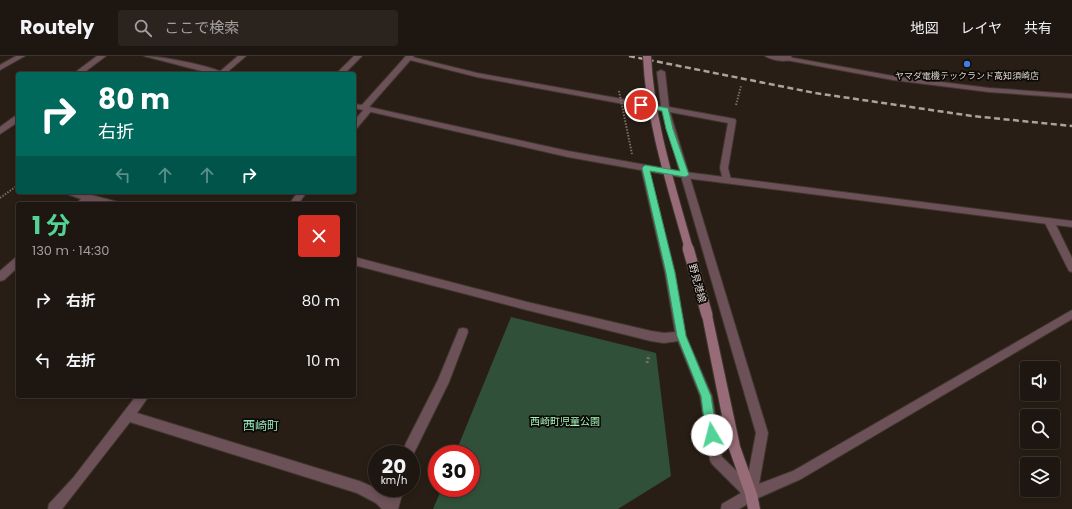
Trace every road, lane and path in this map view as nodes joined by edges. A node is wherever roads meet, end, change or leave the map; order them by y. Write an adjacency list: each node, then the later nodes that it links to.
1 (21, 56): 10 (street)
2 (102, 56): 11 (street)
3 (148, 56): 12 (street)
4 (242, 56): 13 (street)
5 (358, 56): 14 (street)
6 (647, 56): 46 (main road, 野見港線, bridge)
7 (769, 56): 9 (street)
8 (409, 57): 19 (street); 20 (street)
9 (787, 58): 17 (street)
10 (0, 68)
11 (81, 72)
12 (214, 72)
13 (223, 72)
14 (342, 72)
15 (661, 72): 20 (street)
16 (620, 91): 24 (path, bridge)
17 (1072, 96)
18 (356, 106): 19 (street)
19 (366, 108): 22 (street); 25 (street)
20 (665, 109): 26 (street); 27 (street)
21 (16, 119): 23 (street)
22 (356, 123)
23 (2, 127)
24 (632, 154)
25 (645, 168): 26 (street); 42 (street)
26 (685, 175): 27 (street); 46 (street)
27 (727, 180): 34 (street)
28 (16, 186): 30 (path)
29 (76, 194): 31 (street)
30 (0, 198)
31 (88, 198): 32 (street); 33 (street)
32 (83, 202)
33 (106, 202)
34 (1049, 222): 35 (street); 38 (street)
35 (1072, 224)
36 (16, 262): 39 (street)
37 (356, 262): 42 (street)
38 (1072, 268)
39 (0, 277)
40 (1072, 314): 46 (street)
41 (463, 332): 45 (street)
42 (681, 336): 46 (street)
43 (141, 398): 44 (street)
44 (127, 416): 48 (street); 49 (street)
45 (411, 445)
46 (751, 494): 50 (street); 51 (main road, 野見港線)
47 (395, 497): 49 (street)
48 (54, 509)
49 (392, 509)
50 (727, 509)
51 (754, 509)

